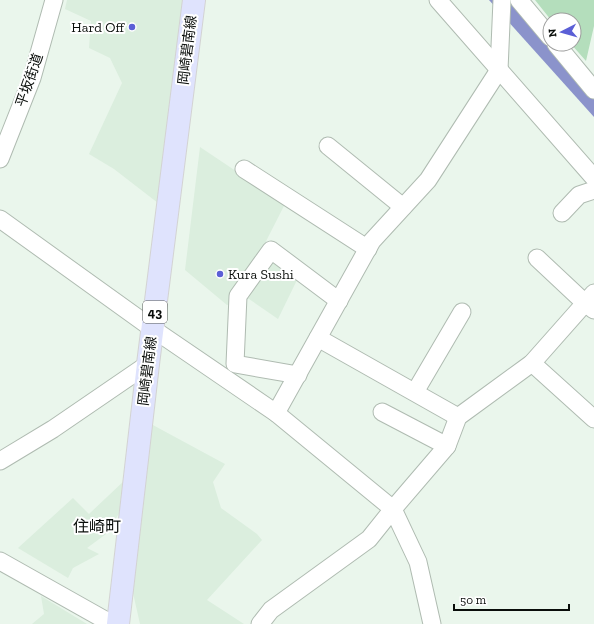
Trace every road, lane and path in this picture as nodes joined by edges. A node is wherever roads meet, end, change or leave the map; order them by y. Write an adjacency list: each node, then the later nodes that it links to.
1 (54, 0): 11 (street, 平坂街道)
2 (194, 0): 23 (main road, 岡崎碧南線 / 43)
3 (438, 0): 8 (street)
4 (519, 0): 6 (street)
5 (501, 8): 8 (street)
6 (542, 27)
7 (563, 52): 9 (street)
8 (499, 70): 13 (street); 15 (street)
9 (594, 90)
10 (328, 146): 15 (street)
11 (0, 160)
12 (244, 169): 18 (street)
13 (594, 178)
14 (594, 190): 16 (street)
15 (404, 207): 18 (street)
16 (562, 213)
17 (0, 219): 23 (street)
18 (368, 248): 20 (street)
19 (537, 258): 21 (street)
20 (339, 301): 24 (street); 27 (street)
21 (591, 302): 25 (street)
22 (462, 312): 30 (street)
23 (153, 329): 26 (main road, 岡崎碧南線 / 43); 28 (street)
24 (318, 338): 29 (street); 30 (street)
25 (532, 363): 33 (street); 34 (street)
26 (148, 364): 36 (street); 40 (main road, 岡崎碧南線 / 43)
27 (235, 364): 28 (street); 29 (street)
28 (216, 372): 32 (street)
29 (298, 375): 32 (street)
30 (415, 392): 33 (street)
31 (382, 412): 35 (street)
32 (276, 413): 37 (street)
33 (458, 417): 35 (street)
34 (594, 419)
35 (447, 446): 37 (street)
36 (0, 461)
37 (393, 509): 41 (street); 42 (street)
38 (0, 561): 39 (street)
39 (112, 624)
40 (118, 624)
41 (260, 624)
42 (432, 624)

